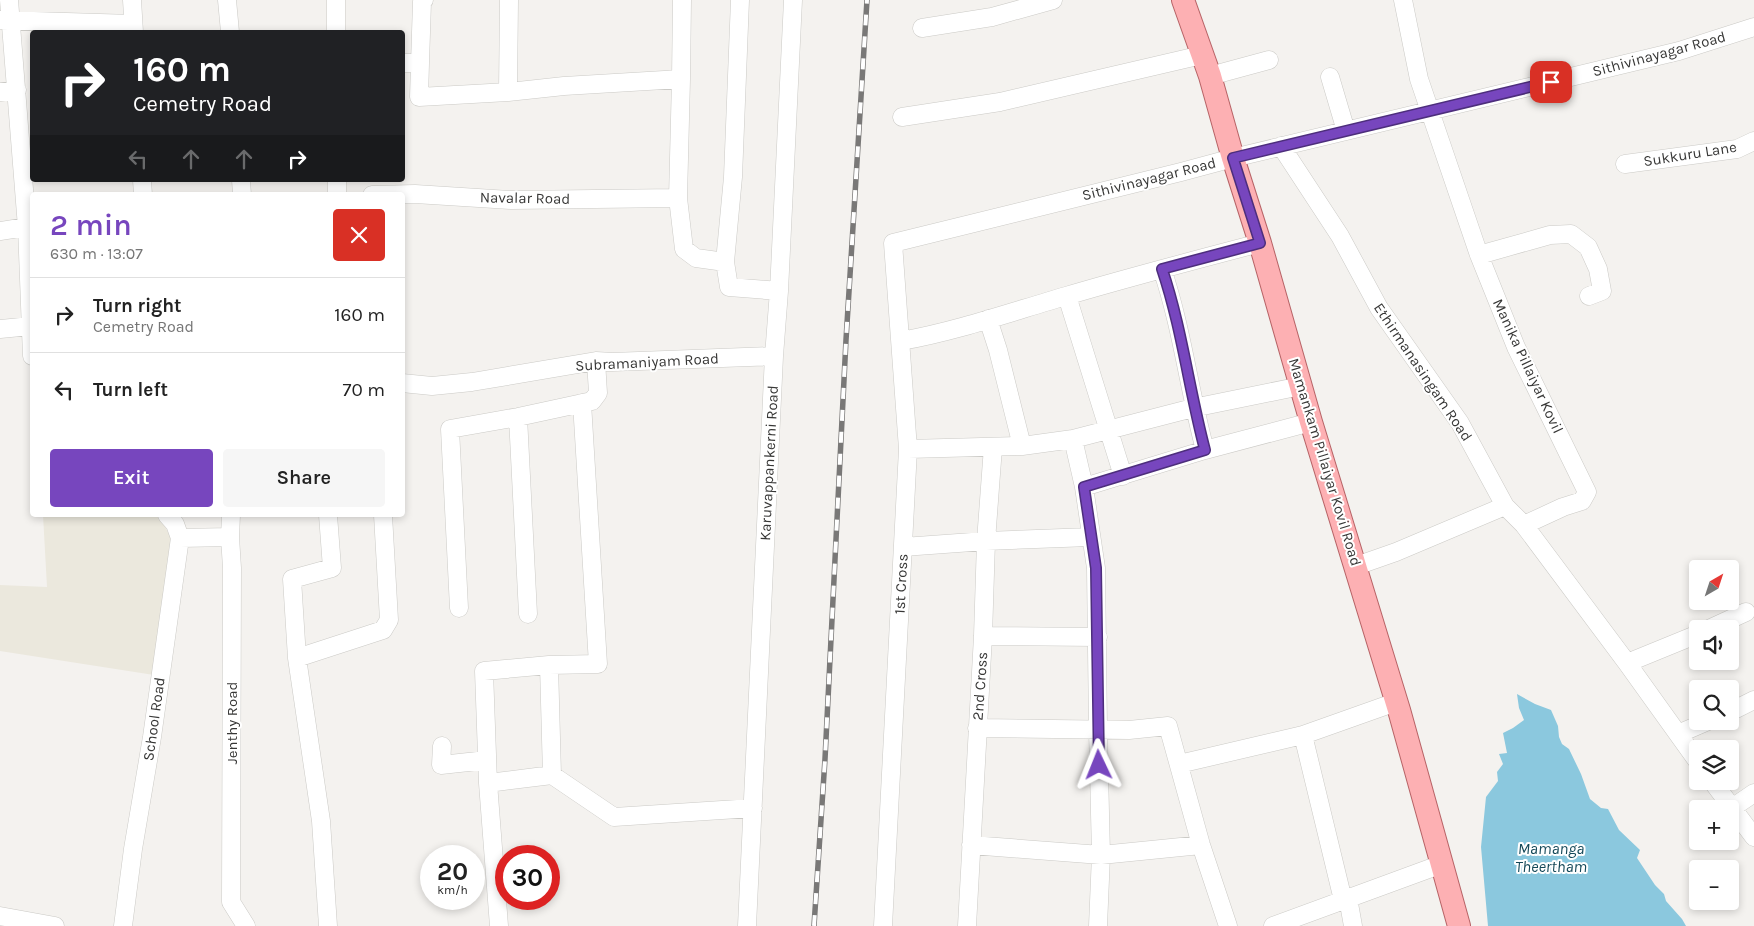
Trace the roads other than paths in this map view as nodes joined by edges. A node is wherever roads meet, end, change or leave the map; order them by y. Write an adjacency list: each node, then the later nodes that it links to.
1 (9, 0): 13 (street)
2 (132, 0): 15 (street)
3 (227, 0): 17 (street)
4 (336, 0): 18 (street)
5 (424, 0): 21 (street)
6 (509, 0): 26 (street)
7 (682, 0): 24 (street)
8 (740, 0): 41 (street)
9 (793, 0): 43 (street, Karuvappankerni Road)
10 (1053, 0): 16 (street)
11 (1183, 0): 19 (main road, Mamankam Pillaiyar Kovil Road)
12 (1403, 0): 27 (street, Manika Pillaiyar Kovil)
13 (5, 20): 15 (street); 25 (street)
14 (1754, 27): 27 (street, Sithivinayagar Road)
15 (133, 28)
16 (922, 28)
17 (230, 30)
18 (336, 30)
19 (1202, 55): 22 (main road, Mamankam Pillaiyar Kovil Road); 28 (street)
20 (1269, 60): 22 (street)
21 (411, 63): 26 (street)
22 (1210, 76): 32 (main road, Mamankam Pillaiyar Kovil Road)
23 (1330, 77): 29 (street)
24 (681, 79): 26 (street); 35 (street)
25 (8, 91): 36 (street)
26 (508, 92)
27 (1431, 112): 29 (street, Sithivinayagar Road); 40 (street, Manika Pillaiyar Kovil)
28 (902, 117)
29 (1346, 131): 31 (street, Sithivinayagar Road)
30 (1754, 141): 33 (street, Sukkuru Lane)
31 (1281, 146): 32 (street, Sithivinayagar Road); 66 (street, Ethirmanasingam Road)
32 (1233, 158): 38 (street, Sithivinayagar Road); 39 (main road, Mamankam Pillaiyar Kovil Road)
33 (1625, 164)
34 (405, 194): 35 (street, Navalar Road)
35 (678, 198): 41 (street)
36 (30, 226): 37 (street)
37 (0, 231)
38 (893, 243): 49 (street, 1st Cross)
39 (1260, 243): 42 (street); 53 (main road, Mamankam Pillaiyar Kovil Road)
40 (1479, 255): 45 (street); 71 (street, Manika Pillaiyar Kovil)
41 (725, 262): 43 (street)
42 (1162, 269): 44 (street); 55 (street)
43 (779, 291): 50 (street, Karuvappankerni Road)
44 (1067, 296): 46 (street); 58 (street)
45 (1590, 296)
46 (988, 319): 49 (street); 61 (street)
47 (30, 326): 48 (street)
48 (0, 329)
49 (901, 341): 62 (street, 1st Cross)
50 (774, 356): 51 (street, Subramaniyam Road); 104 (street, Karuvappankerni Road)
51 (596, 361): 52 (street, Subramaniyam Road); 54 (street)
52 (405, 383)
53 (1301, 386): 55 (street); 57 (main road, Mamankam Pillaiyar Kovil Road)
54 (582, 403): 56 (street); 87 (street)
55 (1194, 408): 58 (street); 63 (street)
56 (518, 417): 78 (street); 80 (street)
57 (1311, 422): 63 (street); 77 (main road, Mamankam Pillaiyar Kovil Road)
58 (1109, 430): 59 (street); 64 (street)
59 (1073, 439): 61 (street); 65 (street)
60 (993, 446): 61 (street); 62 (street); 75 (street, 2nd Cross)
61 (1022, 446)
62 (908, 449): 76 (street, 1st Cross)
63 (1205, 450): 64 (street)
64 (1123, 476): 65 (street)
65 (1084, 487): 73 (street)
66 (1505, 506): 71 (street, Ethirmanasingam Road); 77 (street)
67 (169, 517): 74 (street)
68 (231, 517): 72 (street, Jenthy Road)
69 (328, 517): 85 (street)
70 (383, 517): 85 (street)
71 (1524, 525): 86 (street, Ethirmanasingam Road)
72 (230, 537): 74 (street); 115 (street, Jenthy Road)
73 (1090, 537): 75 (street); 83 (street)
74 (180, 538): 114 (street, School Road)
75 (986, 540): 76 (street); 82 (street, 2nd Cross)
76 (903, 547): 119 (street, 1st Cross)
77 (1356, 566): 89 (main road, Mamankam Pillaiyar Kovil Road)
78 (459, 608)
79 (1746, 612): 81 (street)
80 (528, 614)
81 (1729, 620)
82 (983, 636): 83 (street); 91 (street, 2nd Cross)
83 (1098, 637): 92 (street)
84 (1689, 638): 86 (street)
85 (297, 658): 116 (street)
86 (1627, 663): 94 (street, Ethirmanasingam Road)
87 (549, 666): 98 (street); 100 (street)
88 (1754, 700): 90 (street)
89 (1396, 702): 95 (street); 110 (main road, Mamankam Pillaiyar Kovil Road)
90 (1739, 708)
91 (977, 728): 92 (street); 107 (street, 2nd Cross)
92 (1098, 729): 99 (street); 109 (street)
93 (1689, 729): 94 (street)
94 (1678, 734): 97 (street, Ethirmanasingam Road)
95 (1303, 735): 99 (street); 111 (street)
96 (442, 746): 98 (street)
97 (1689, 749)
98 (487, 760): 101 (street)
99 (1179, 764): 108 (street)
100 (552, 774): 101 (street); 104 (street)
101 (488, 783): 117 (street)
102 (1754, 794): 103 (street)
103 (1739, 804)
104 (753, 808): 118 (street, Karuvappankerni Road)
105 (1739, 817): 106 (street)
106 (1754, 837)
107 (971, 845): 109 (street); 120 (street, 2nd Cross)
108 (1201, 845): 109 (street); 122 (street)
109 (1101, 855): 121 (street)
110 (1442, 864): 111 (street); 125 (main road, Mamankam Pillaiyar Kovil Road)
111 (1345, 899): 123 (street); 124 (street)
112 (0, 916): 113 (street)
113 (55, 926)
114 (123, 926)
115 (246, 926)
116 (328, 926)
117 (500, 926)
118 (747, 926)
119 (883, 926)
120 (967, 926)
121 (1098, 926)
122 (1228, 926)
123 (1273, 926)
124 (1353, 926)
125 (1459, 926)

